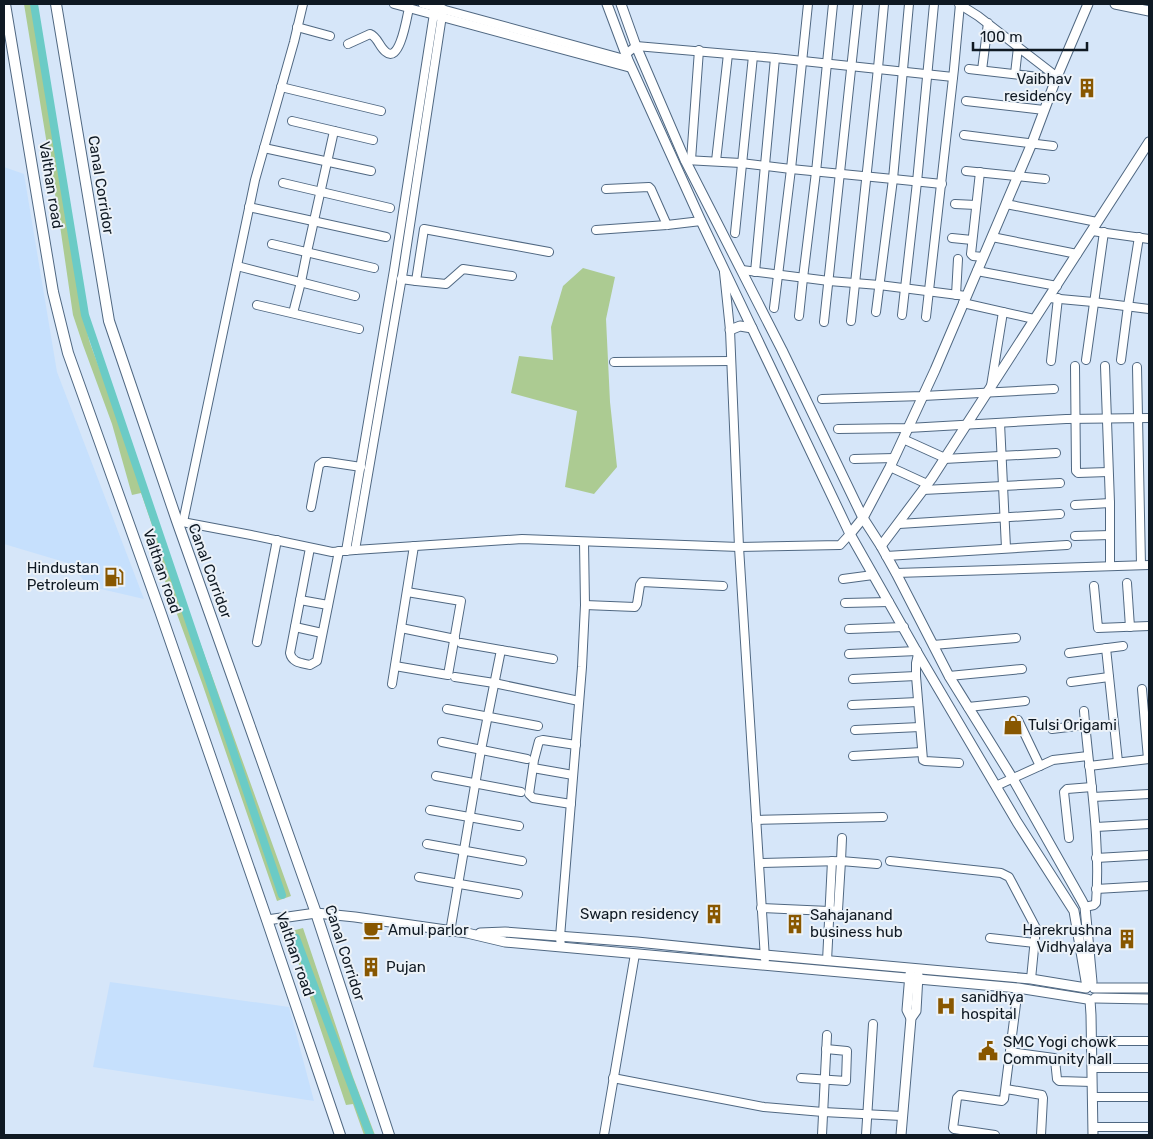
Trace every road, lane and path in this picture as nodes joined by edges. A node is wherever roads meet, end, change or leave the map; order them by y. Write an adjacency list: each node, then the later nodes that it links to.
1 (5, 4): 299 (main road, Valthan road)
2 (56, 4): 176 (main road, Canal Corridor)
3 (303, 4): 21 (street)
4 (394, 4): 17 (street)
5 (423, 4): 18 (street)
6 (607, 4): 30 (street)
7 (621, 4): 24 (street)
8 (808, 4): 31 (street)
9 (833, 4): 32 (street)
10 (858, 4): 33 (street)
11 (884, 4): 34 (street)
12 (909, 4): 37 (street)
13 (934, 4): 38 (street)
14 (959, 4): 20 (street); 40 (street)
15 (1088, 4): 41 (street)
16 (1115, 4): 19 (street)
17 (409, 8): 18 (street); 23 (street)
18 (438, 12): 30 (street); 109 (street); 164 (street)
19 (1149, 12)
20 (988, 24): 25 (street); 36 (street)
21 (297, 27): 22 (street); 42 (street)
22 (330, 36)
23 (348, 44)
24 (636, 46): 26 (street); 30 (street); 54 (street)
25 (1018, 47): 39 (street); 41 (street)
26 (699, 50): 27 (street); 54 (street)
27 (728, 54): 28 (street); 56 (street)
28 (753, 56): 29 (street); 57 (street)
29 (775, 58): 31 (street); 58 (street)
30 (628, 60): 79 (street)
31 (802, 61): 32 (street); 59 (street)
32 (826, 63): 33 (street); 61 (street)
33 (852, 65): 34 (street); 64 (street)
34 (878, 68): 37 (street); 66 (street)
35 (969, 69): 36 (street)
36 (982, 70): 39 (street)
37 (903, 72): 38 (street); 67 (street)
38 (927, 74): 40 (street); 69 (street)
39 (1015, 74): 41 (street)
40 (953, 76): 71 (street)
41 (1057, 78): 44 (street)
42 (281, 87): 45 (street); 53 (street)
43 (966, 100): 44 (street)
44 (1044, 110): 51 (street)
45 (380, 111)
46 (292, 121): 47 (street)
47 (334, 131): 49 (street); 55 (street)
48 (964, 135): 51 (street)
49 (373, 140)
50 (1149, 142): 82 (street)
51 (1032, 143): 52 (street); 65 (street)
52 (1053, 146)
53 (264, 148): 55 (street); 77 (street)
54 (688, 160): 56 (street); 93 (street)
55 (326, 161): 60 (street); 73 (street)
56 (716, 161): 57 (street)
57 (742, 163): 58 (street); 85 (street)
58 (765, 165): 59 (street); 105 (street)
59 (791, 169): 61 (street); 106 (street)
60 (371, 171)
61 (816, 172): 64 (street); 108 (street)
62 (966, 172): 63 (street)
63 (980, 172): 65 (street); 76 (street)
64 (841, 174): 66 (street); 111 (street)
65 (1018, 176): 68 (street); 75 (street)
66 (866, 177): 67 (street); 113 (street)
67 (893, 178): 69 (street); 114 (street)
68 (1045, 179)
69 (917, 182): 71 (street); 116 (street)
70 (283, 183): 73 (street)
71 (942, 184): 117 (street)
72 (606, 189): 81 (street)
73 (320, 191): 78 (street); 80 (street)
74 (955, 204): 76 (street)
75 (1006, 204): 82 (street); 87 (street)
76 (976, 206): 91 (street)
77 (249, 207): 80 (street); 100 (street)
78 (390, 208)
79 (701, 221): 81 (street); 97 (street)
80 (313, 222): 86 (street); 94 (street)
81 (667, 226): 83 (street)
82 (1094, 226): 84 (street); 96 (street)
83 (596, 230)
84 (1104, 232): 88 (street); 121 (street)
85 (734, 233)
86 (386, 237)
87 (992, 237): 96 (street); 98 (street)
88 (1139, 237): 90 (street); 123 (street)
89 (952, 238): 91 (street)
90 (1149, 238)
91 (972, 240): 98 (street)
92 (272, 244): 94 (street)
93 (731, 249): 97 (street); 103 (street)
94 (307, 252): 101 (street); 112 (street)
95 (549, 252): 110 (street)
96 (1077, 254): 115 (street)
97 (718, 257): 102 (street)
98 (983, 257): 104 (street)
99 (958, 259): 119 (street)
100 (237, 266): 112 (street); 176 (street)
101 (374, 268)
102 (724, 269): 136 (street); 137 (street)
103 (742, 270): 105 (street); 175 (street)
104 (977, 271): 115 (street); 119 (street)
105 (755, 272): 106 (street)
106 (777, 275): 108 (street); 124 (street)
107 (512, 276): 110 (street)
108 (803, 278): 111 (street); 130 (street)
109 (401, 279): 110 (street); 189 (street)
110 (416, 281)
111 (829, 281): 113 (street); 134 (street)
112 (301, 282): 118 (street); 128 (street)
113 (855, 283): 114 (street); 133 (street)
114 (879, 285): 116 (street); 126 (street)
115 (1056, 286): 120 (street)
116 (905, 288): 117 (street); 129 (street)
117 (930, 292): 119 (street); 131 (street)
118 (355, 296)
119 (962, 298): 127 (street); 148 (street)
120 (1054, 298): 121 (street); 132 (street); 141 (street)
121 (1093, 302): 123 (street); 138 (street)
122 (257, 305): 128 (street)
123 (1128, 306): 125 (street); 139 (street)
124 (774, 308)
125 (1149, 309)
126 (876, 312)
127 (1004, 312): 132 (street); 147 (street)
128 (293, 313): 135 (street)
129 (902, 315)
130 (799, 316)
131 (926, 316)
132 (1034, 319): 147 (street)
133 (851, 321)
134 (824, 322)
135 (359, 328)
136 (752, 328): 137 (street); 178 (street)
137 (730, 330): 140 (street)
138 (1086, 360)
139 (1121, 360)
140 (731, 361): 142 (street); 186 (street)
141 (1051, 361)
142 (614, 362)
143 (1075, 366): 152 (street)
144 (1105, 366): 153 (street)
145 (1138, 367): 150 (street)
146 (1054, 389): 147 (street)
147 (989, 390): 148 (street); 155 (street)
148 (923, 396): 149 (street); 156 (street)
149 (822, 399)
150 (1138, 417): 151 (street); 153 (street); 191 (street)
151 (1149, 418)
152 (1075, 419): 153 (street); 154 (street); 166 (street)
153 (1107, 419): 166 (street)
154 (1000, 423): 155 (street); 160 (street)
155 (966, 425): 156 (street); 162 (street)
156 (908, 428): 157 (street); 158 (street)
157 (838, 429)
158 (903, 439): 161 (street); 162 (street)
159 (1056, 453): 160 (street)
160 (1002, 456): 162 (street); 168 (street)
161 (894, 458): 163 (street); 165 (street)
162 (944, 458): 169 (street)
163 (854, 459)
164 (361, 467): 172 (street); 189 (street)
165 (890, 467): 169 (street); 175 (street)
166 (1108, 472): 170 (street)
167 (1060, 484): 168 (street)
168 (1003, 486): 169 (street); 174 (street)
169 (925, 487): 177 (street)
170 (1110, 503): 171 (street); 179 (street)
171 (1075, 505)
172 (311, 507)
173 (1060, 514): 174 (street)
174 (1005, 517): 177 (street); 188 (street)
175 (863, 518): 178 (street); 185 (street)
176 (180, 522): 181 (street); 298 (main road, Canal Corridor)
177 (899, 524): 185 (street)
178 (850, 534): 186 (street); 194 (street)
179 (1110, 535): 180 (street); 192 (street)
180 (1075, 536)
181 (277, 540): 187 (street); 214 (street)
182 (584, 542): 184 (street); 186 (street); 204 (street)
183 (1067, 545): 188 (street)
184 (414, 546): 189 (street); 199 (street)
185 (881, 546): 190 (street)
186 (739, 547): 274 (street)
187 (310, 548): 189 (street); 200 (street)
188 (1006, 548): 190 (street)
189 (347, 551): 203 (street)
190 (886, 556): 193 (street)
191 (1145, 565): 192 (street)
192 (1110, 566): 193 (street)
193 (896, 573): 215 (street)
194 (873, 575): 195 (street); 201 (street)
195 (843, 579)
196 (1127, 583): 207 (street)
197 (723, 586): 204 (street)
198 (1094, 586): 207 (street)
199 (407, 592): 209 (street); 213 (street)
200 (300, 600): 203 (street); 208 (street)
201 (889, 602): 202 (street); 206 (street)
202 (845, 603)
203 (328, 605): 211 (street)
204 (585, 605): 234 (street)
205 (1149, 626): 207 (street)
206 (904, 627): 210 (street); 219 (street)
207 (1130, 627)
208 (294, 628): 211 (street); 211 (street)
209 (401, 628): 213 (street); 223 (street)
210 (849, 629)
211 (322, 633)
212 (1016, 638): 215 (street)
213 (458, 641): 218 (street); 223 (street)
214 (256, 642)
215 (933, 644): 226 (street)
216 (1122, 646): 217 (street)
217 (1106, 648): 220 (street); 228 (street)
218 (500, 650): 222 (street); 231 (street)
219 (918, 653): 221 (street); 225 (street); 265 (street)
220 (1068, 653)
221 (849, 654)
222 (553, 659)
223 (395, 666): 232 (street)
224 (1022, 669): 226 (street)
225 (916, 676): 229 (street); 236 (street)
226 (949, 676): 238 (street)
227 (455, 677): 231 (street)
228 (1109, 677): 230 (street); 256 (street)
229 (853, 679)
230 (1071, 682)
231 (494, 683): 234 (street); 241 (street)
232 (392, 684)
233 (1142, 688): 255 (street)
234 (579, 701): 249 (street)
235 (1026, 701): 238 (street)
236 (918, 702): 237 (street); 245 (street)
237 (852, 705)
238 (968, 707): 263 (street)
239 (447, 709): 241 (street)
240 (1084, 711): 243 (street)
241 (488, 717): 244 (street); 250 (street)
242 (1018, 720): 258 (street)
243 (1085, 725): 246 (street); 253 (street)
244 (538, 726)
245 (920, 727): 247 (street); 251 (street)
246 (1052, 729)
247 (855, 730)
248 (442, 742): 250 (street)
249 (576, 745): 260 (street); 261 (street)
250 (481, 750): 254 (street); 264 (street)
251 (922, 752): 252 (street); 257 (street)
252 (853, 756)
253 (1088, 756): 258 (street); 259 (street)
254 (527, 759)
255 (1148, 759): 256 (street)
256 (1118, 762): 259 (street)
257 (959, 763)
258 (1040, 766): 263 (street)
259 (1089, 766): 266 (street)
260 (533, 768): 261 (street); 270 (street)
261 (573, 775): 270 (street)
262 (436, 776): 264 (street)
263 (1013, 779): 265 (street); 296 (street)
264 (476, 783): 267 (street); 273 (street)
265 (996, 786): 314 (street)
266 (1092, 787): 269 (street); 279 (street)
267 (521, 792)
268 (1149, 794): 269 (street)
269 (1093, 796): 277 (street)
270 (571, 804): 302 (street)
271 (430, 810): 273 (street)
272 (883, 816): 274 (street)
273 (469, 817): 276 (street); 281 (street)
274 (756, 820): 288 (street)
275 (1149, 824): 277 (street)
276 (520, 826)
277 (1096, 827): 283 (street)
278 (842, 838): 286 (street)
279 (1069, 838)
280 (427, 844): 281 (street)
281 (464, 851): 284 (street); 291 (street)
282 (1149, 855): 283 (street)
283 (1096, 858): 293 (street)
284 (522, 861)
285 (832, 861): 286 (street); 288 (street); 297 (street)
286 (842, 861): 289 (street); 297 (street)
287 (890, 861): 304 (street)
288 (759, 863): 295 (street)
289 (877, 864)
290 (419, 877): 291 (street)
291 (458, 884): 294 (street); 300 (street)
292 (1149, 886): 293 (street)
293 (1096, 889): 296 (street)
294 (518, 894)
295 (761, 908): 297 (street); 307 (street)
296 (1085, 908): 314 (street)
297 (829, 911): 308 (street)
298 (316, 913): 299 (street); 300 (street); 339 (main road, Canal Corridor)
299 (267, 920): 338 (main road, Valthan road)
300 (450, 932): 301 (street)
301 (467, 934): 302 (street); 305 (street)
302 (560, 937): 305 (street); 307 (street)
303 (990, 938): 304 (street)
304 (1036, 943): 312 (street)
305 (561, 947): 306 (street)
306 (635, 954): 309 (street); 326 (street)
307 (765, 956): 308 (street); 309 (street)
308 (827, 961): 310 (street)
309 (764, 966): 311 (street)
310 (914, 969): 311 (street); 312 (street)
311 (913, 979): 313 (street); 335 (street)
312 (1032, 979): 314 (street)
313 (1018, 988): 316 (street); 323 (street)
314 (1090, 988): 315 (street); 316 (street)
315 (1149, 988)
316 (1091, 999): 317 (street); 320 (street)
317 (1149, 999)
318 (874, 1024): 334 (street)
319 (827, 1035): 322 (street)
320 (1092, 1041): 321 (street); 324 (street)
321 (1149, 1041)
322 (826, 1050): 328 (street); 328 (street)
323 (1010, 1052): 329 (street); 330 (street)
324 (1092, 1068): 325 (street); 329 (street)
325 (1149, 1068)
326 (614, 1078): 333 (street); 340 (street)
327 (801, 1078): 328 (street)
328 (825, 1080): 333 (street)
329 (1092, 1082): 331 (street)
330 (1006, 1089): 344 (street); 345 (street)
331 (1092, 1097): 332 (street); 337 (street)
332 (1149, 1097)
333 (823, 1112): 334 (street); 341 (street)
334 (867, 1114): 335 (street); 342 (street)
335 (902, 1116): 343 (street)
336 (1149, 1127): 337 (street)
337 (1093, 1131)
338 (340, 1135)
339 (389, 1135)
340 (604, 1135)
341 (822, 1135)
342 (866, 1135)
343 (901, 1135)
344 (996, 1135)
345 (1041, 1135)

